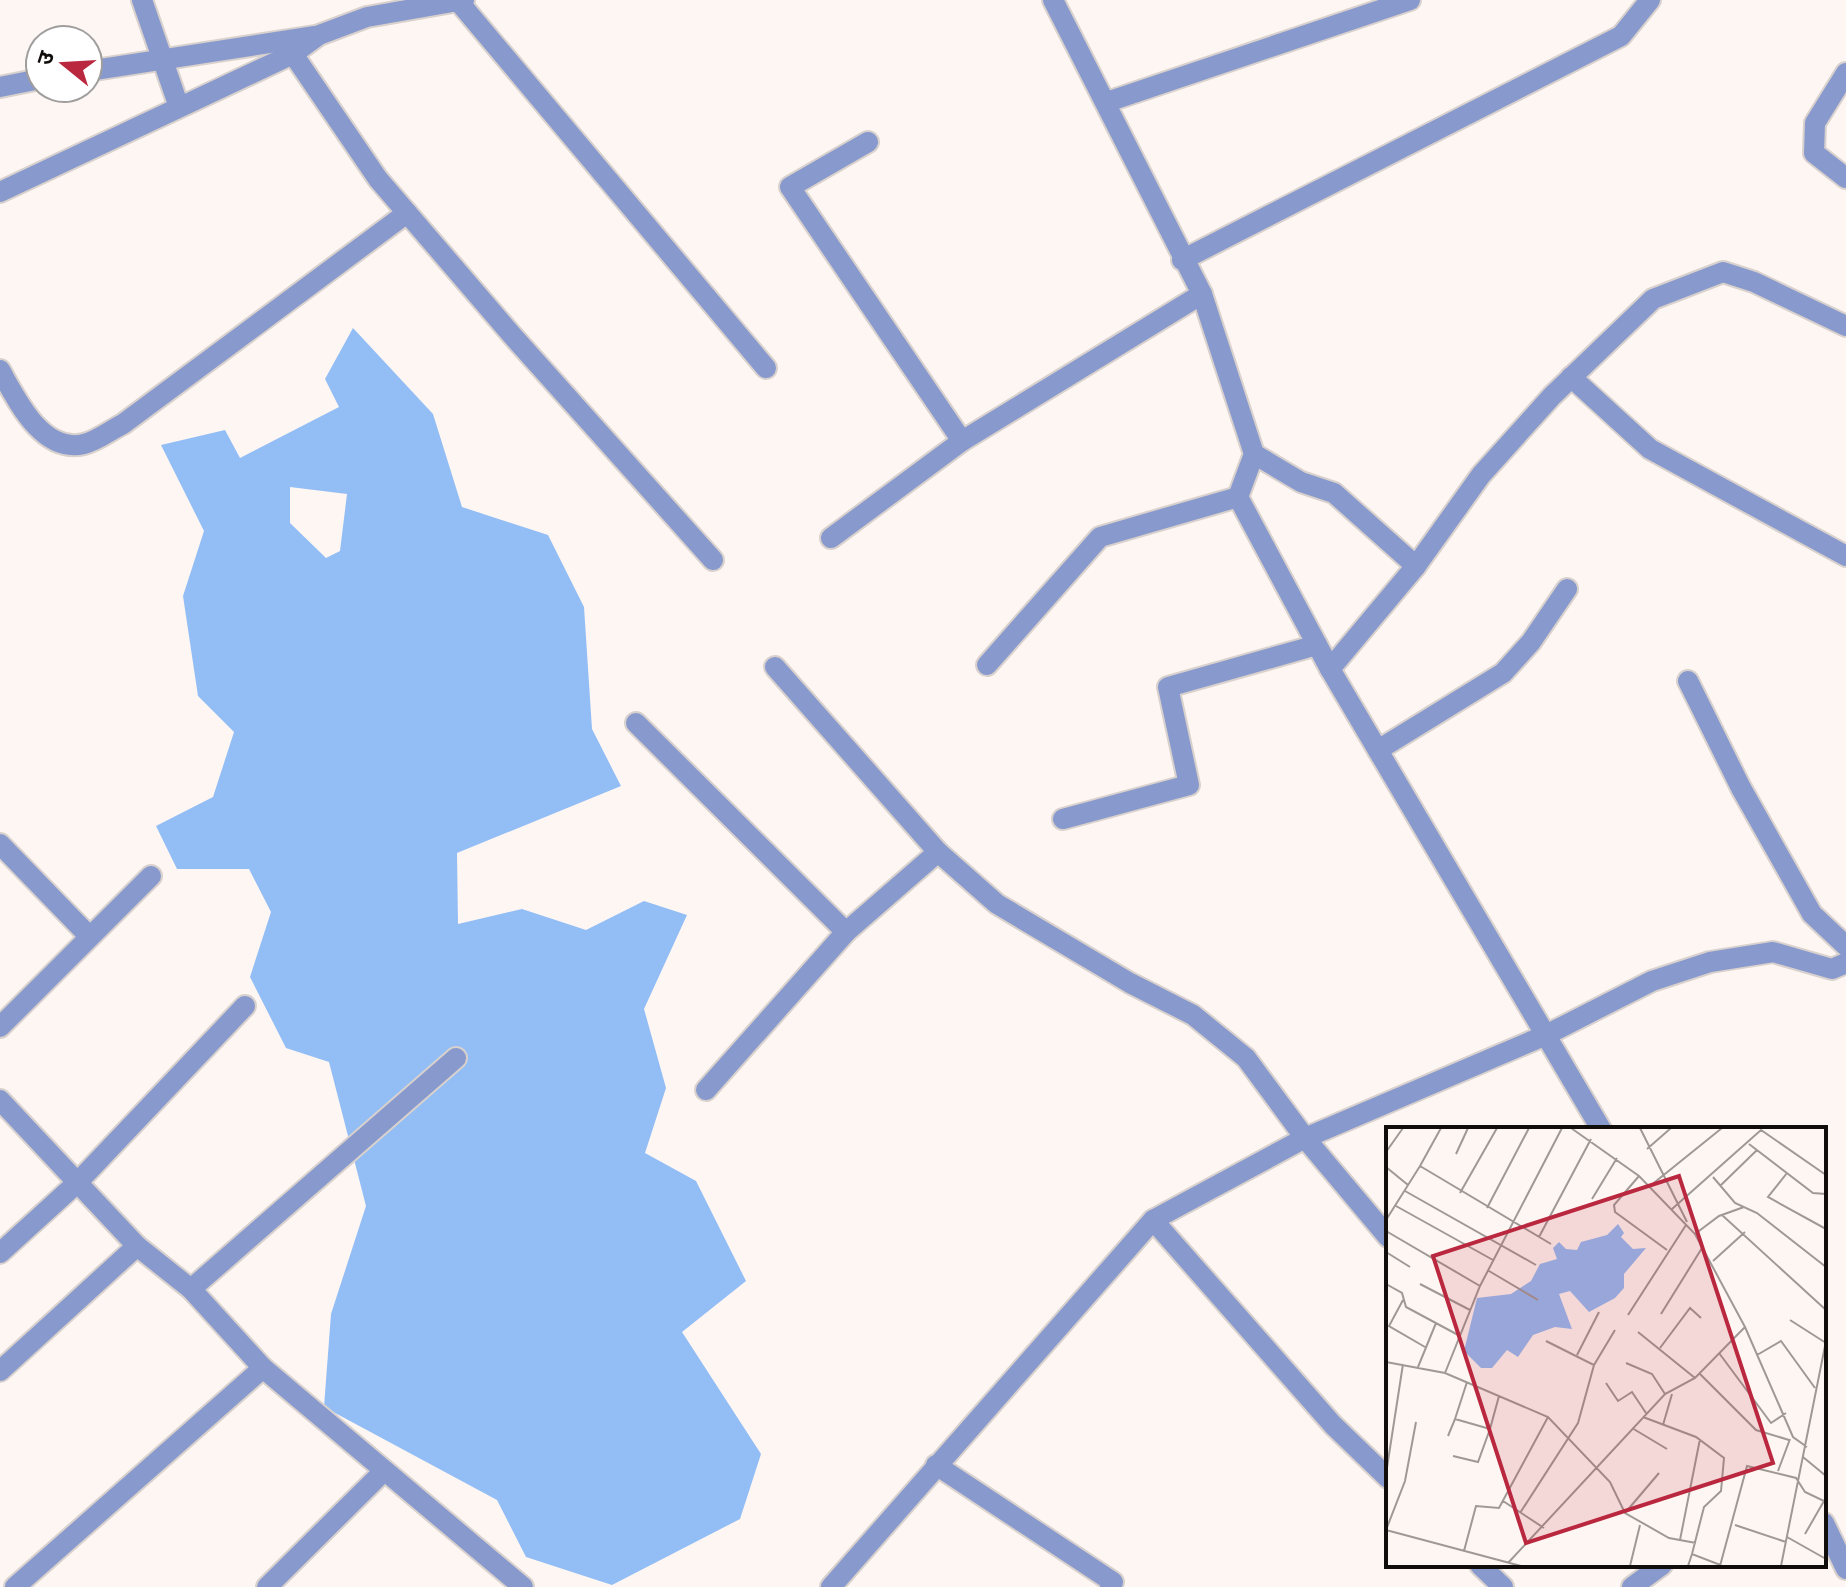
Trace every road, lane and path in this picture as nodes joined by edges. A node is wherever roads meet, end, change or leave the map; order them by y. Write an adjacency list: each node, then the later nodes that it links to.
1 (142, 0): 9 (street)
2 (1053, 0): 14 (street)
3 (1410, 0): 14 (street)
4 (1650, 0): 20 (street)
5 (461, 1): 6 (street); 23 (street)
6 (364, 8): 7 (street)
7 (319, 35): 8 (street); 9 (street)
8 (293, 54): 15 (street); 19 (street)
9 (163, 57): 10 (street); 15 (street)
10 (104, 68)
11 (1846, 73): 17 (street)
12 (24, 82): 13 (street)
13 (0, 87)
14 (1107, 102): 20 (street)
15 (179, 107): 18 (street)
16 (868, 142): 26 (street)
17 (1846, 178)
18 (0, 192)
19 (407, 213): 24 (street); 31 (street)
20 (1182, 260): 21 (street)
21 (1202, 294): 26 (street); 27 (street)
22 (1846, 326): 25 (street)
23 (766, 368)
24 (0, 370)
25 (1571, 377): 30 (street); 32 (street)
26 (962, 441): 29 (street)
27 (1254, 454): 28 (street); 32 (street)
28 (1238, 497): 34 (street); 35 (street)
29 (831, 538)
30 (1846, 556)
31 (713, 560)
32 (1416, 566): 37 (street)
33 (1567, 589): 40 (street)
34 (1317, 645): 37 (street); 41 (street)
35 (987, 665)
36 (775, 667): 43 (street)
37 (1330, 669): 40 (street)
38 (1688, 681): 47 (street)
39 (636, 723): 45 (street)
40 (1378, 750): 51 (street)
41 (1063, 819)
42 (0, 844): 46 (street)
43 (938, 852): 45 (street); 56 (street)
44 (151, 876): 46 (street)
45 (846, 932): 53 (street)
46 (88, 935): 50 (street)
47 (1846, 946)
48 (1846, 963): 51 (street)
49 (245, 1006): 57 (street)
50 (0, 1027)
51 (1546, 1035): 55 (street); 56 (street)
52 (456, 1058): 62 (street)
53 (706, 1090)
54 (0, 1100): 57 (street)
55 (1600, 1127)
56 (1305, 1138): 58 (street); 59 (street)
57 (78, 1182): 60 (street); 61 (street)
58 (1153, 1220): 65 (street); 67 (street)
59 (1386, 1235)
60 (137, 1246): 62 (street); 64 (street)
61 (0, 1253)
62 (191, 1289): 63 (street)
63 (263, 1368): 66 (street); 74 (street)
64 (0, 1371)
65 (936, 1465): 73 (street); 76 (street)
66 (383, 1472): 72 (street); 75 (street)
67 (1386, 1476)
68 (1826, 1527): 71 (street)
69 (1482, 1567): 77 (street)
70 (1659, 1567): 78 (street)
71 (1846, 1569)
72 (514, 1585)
73 (1114, 1585)
74 (15, 1587)
75 (267, 1587)
76 (831, 1587)
77 (1503, 1587)
78 (1632, 1587)

